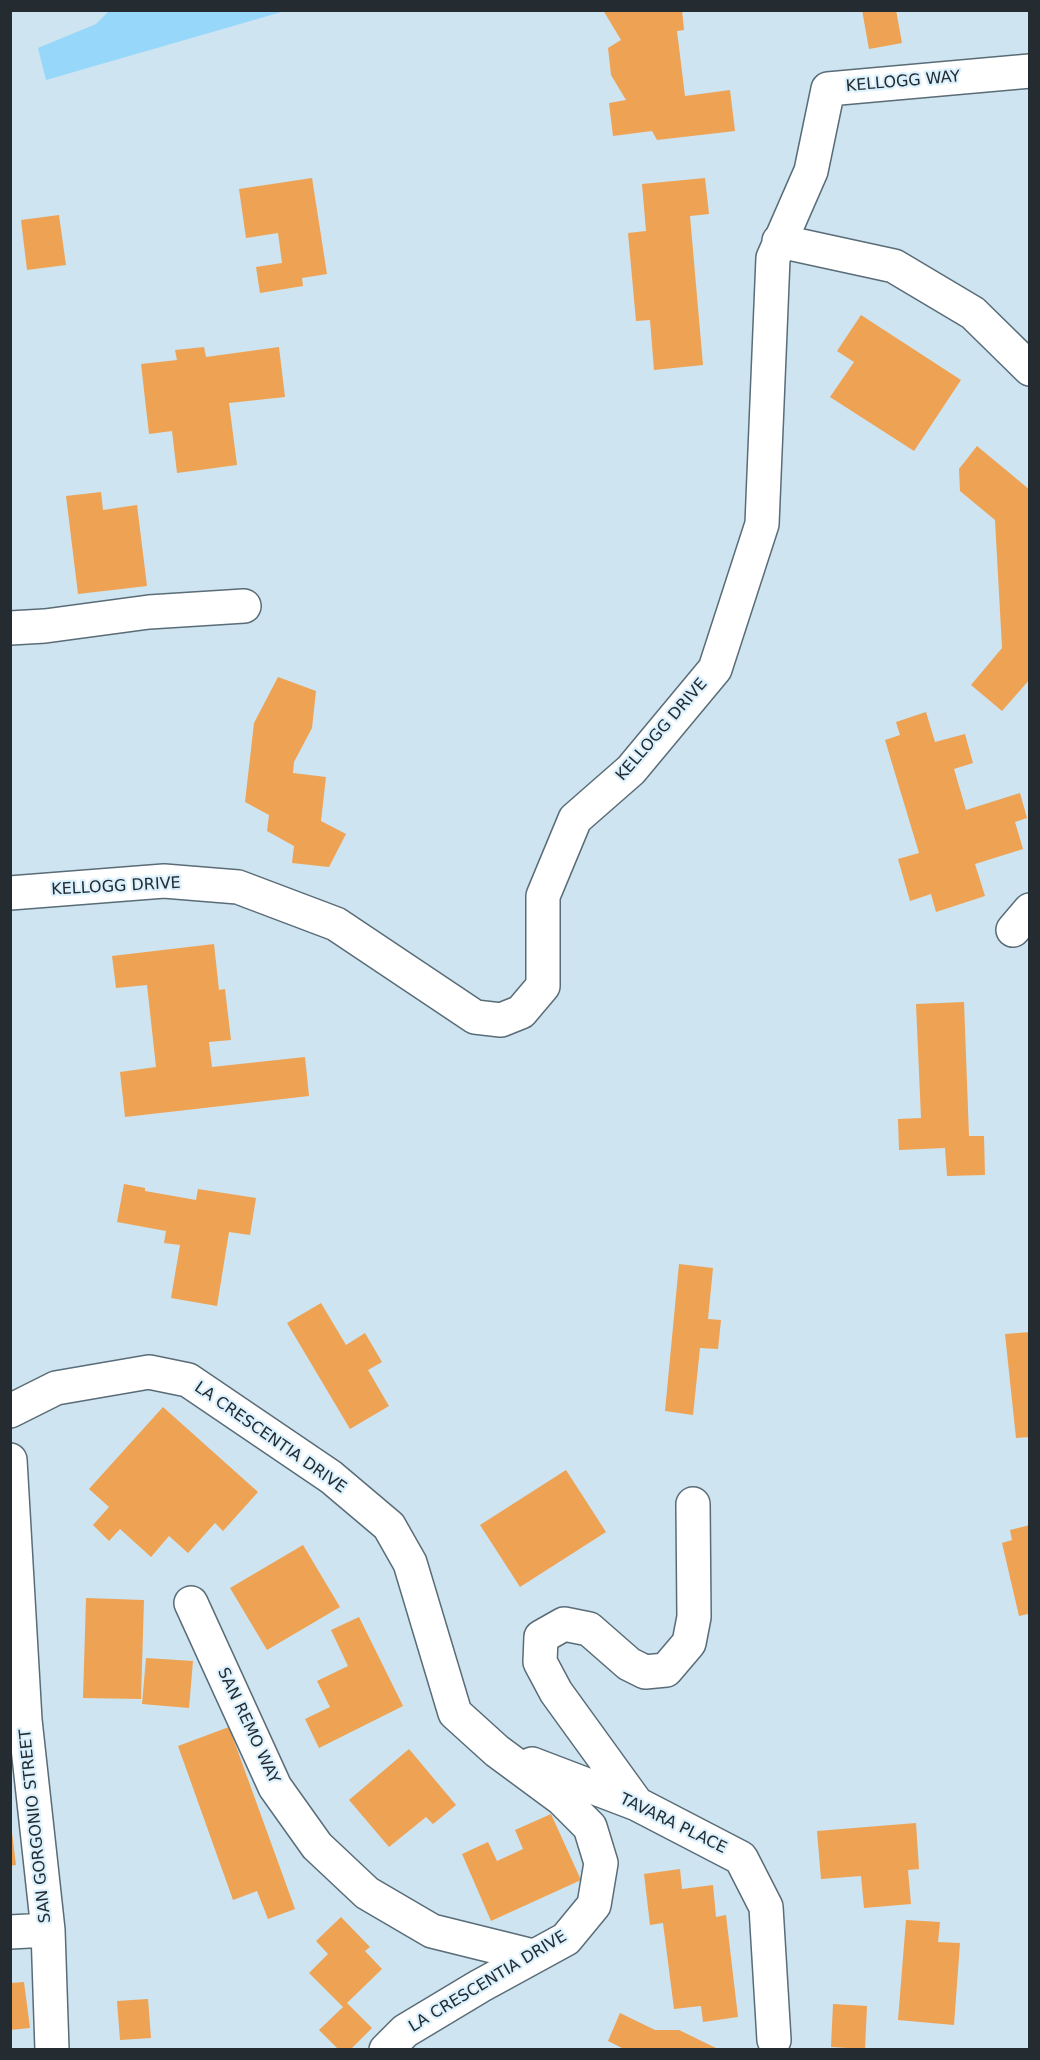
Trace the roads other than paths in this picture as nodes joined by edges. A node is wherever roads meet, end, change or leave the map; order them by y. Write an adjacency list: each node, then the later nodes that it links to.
1 (1029, 71): 2 (street, KELLOGG WAY)
2 (779, 241): 3 (street); 6 (street, KELLOGG DRIVE)
3 (1029, 369)
4 (244, 606): 5 (street)
5 (10, 628)
6 (10, 893)
7 (10, 1412): 11 (street, LA CRESCENTIA DRIVE)
8 (10, 1460): 13 (street, SAN GORGONIO STREET)
9 (693, 1504): 12 (street)
10 (191, 1603): 15 (street, SAN REMO WAY)
11 (497, 1751): 12 (street, TAVARA PLACE); 15 (street, LA CRESCENTIA DRIVE)
12 (637, 1804): 16 (street, TAVARA PLACE)
13 (48, 1930): 14 (street); 17 (street, SAN GORGONIO STREET)
14 (10, 1932)
15 (533, 1956): 18 (street, LA CRESCENTIA DRIVE)
16 (774, 2040)
17 (52, 2049)
18 (386, 2049)

